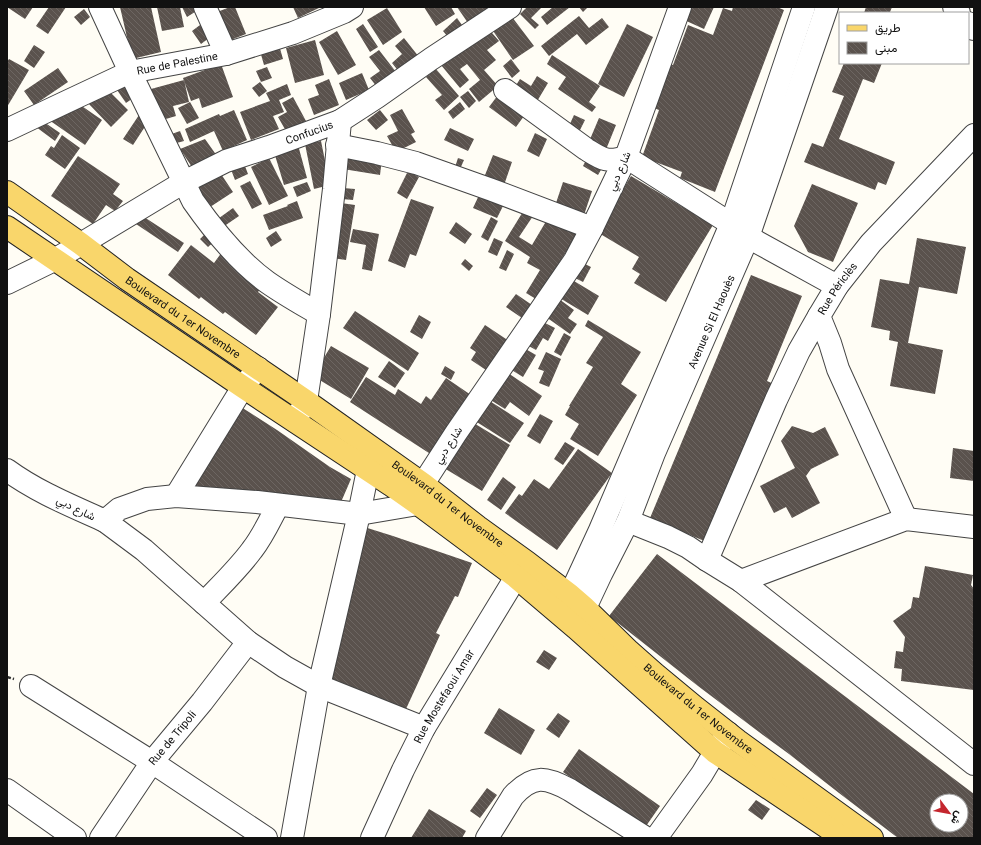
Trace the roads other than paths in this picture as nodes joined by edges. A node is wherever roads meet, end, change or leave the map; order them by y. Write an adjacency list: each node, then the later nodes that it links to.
1 (100, 7): 9 (street)
2 (205, 7): 8 (street)
3 (510, 7): 11 (street)
4 (680, 7): 15 (street, شارع دبي)
5 (827, 7): 21 (street, Avenue Si El Haouès)
6 (801, 8): 18 (street, Avenue Si El Haouès)
7 (346, 9): 8 (street, Rue de Palestine)
8 (226, 54): 9 (street, Rue de Palestine)
9 (130, 72): 12 (street, Rue de Palestine); 16 (street)
10 (504, 90): 15 (street)
11 (340, 120): 14 (street, Confucius); 16 (street, Confucius)
12 (7, 130)
13 (974, 135): 25 (street, Rue Périclès)
14 (337, 145): 20 (street); 26 (street, Confucius)
15 (626, 157): 18 (street); 20 (street, شارع دبي)
16 (184, 182): 22 (street, Confucius); 26 (street)
17 (7, 192): 22 (main road, Boulevard du 1er Novembre)
18 (731, 224): 21 (street); 45 (street, Avenue Si El Haouès)
19 (7, 226): 23 (main road, Boulevard du 1er Novembre)
20 (592, 228): 34 (street, شارع دبي)
21 (748, 237): 25 (street); 39 (street, Avenue Si El Haouès)
22 (81, 244): 23 (street, Confucius); 28 (main road, Boulevard du 1er Novembre)
23 (56, 259): 24 (street, Confucius); 29 (main road, Boulevard du 1er Novembre)
24 (7, 284)
25 (837, 286): 27 (street, Rue Périclès)
26 (319, 314): 30 (street, Confucius)
27 (819, 316): 38 (street, Rue Périclès); 42 (street)
28 (258, 368): 29 (street); 30 (main road, Boulevard du 1er Novembre)
29 (244, 387): 31 (main road, Boulevard du 1er Novembre); 35 (street)
30 (306, 401): 31 (street, Confucius); 34 (main road, Boulevard du 1er Novembre)
31 (295, 422): 32 (main road, Boulevard du 1er Novembre)
32 (368, 470): 34 (main road, Boulevard du 1er Novembre); 37 (street)
33 (11, 479): 40 (street, شارع دبي)
34 (421, 494): 37 (street, شارع دبي); 43 (main road, Boulevard du 1er Novembre)
35 (176, 496): 36 (street, شارع دبي); 40 (street, شارع دبي)
36 (278, 504): 37 (street, شارع دبي); 46 (street)
37 (359, 514): 51 (street)
38 (906, 519): 41 (street); 44 (street)
39 (628, 521): 42 (street); 45 (street, Avenue Si El Haouès)
40 (105, 522): 46 (street)
41 (974, 527)
42 (707, 560): 44 (street)
43 (522, 570): 45 (main road, Boulevard du 1er Novembre); 47 (main road, Boulevard du 1er Novembre); 52 (street, Rue Mostefaoui Amar)
44 (741, 581): 56 (street)
45 (577, 602): 47 (street, Avenue Si El Haouès); 48 (street, Avenue Si El Haouès); 53 (main road, Boulevard du 1er Novembre)
46 (204, 603): 49 (street)
47 (558, 613): 48 (main road, Boulevard du 1er Novembre)
48 (576, 628): 54 (main road, Boulevard du 1er Novembre)
49 (248, 642): 51 (street); 55 (street, Rue de Tripoli)
50 (31, 686): 55 (street)
51 (319, 686): 52 (street); 61 (street)
52 (424, 728): 62 (street, Rue Mostefaoui Amar)
53 (728, 734): 54 (street); 67 (main road, Boulevard du 1er Novembre)
54 (715, 752): 65 (street); 66 (main road, Boulevard du 1er Novembre)
55 (152, 762): 59 (street, Rue de Tripoli); 60 (street)
56 (974, 764)
57 (7, 790): 58 (street)
58 (74, 838)
59 (101, 838)
60 (266, 838)
61 (292, 838)
62 (372, 838)
63 (487, 838): 64 (street)
64 (646, 838)
65 (656, 838)
66 (843, 838)
67 (872, 838)

